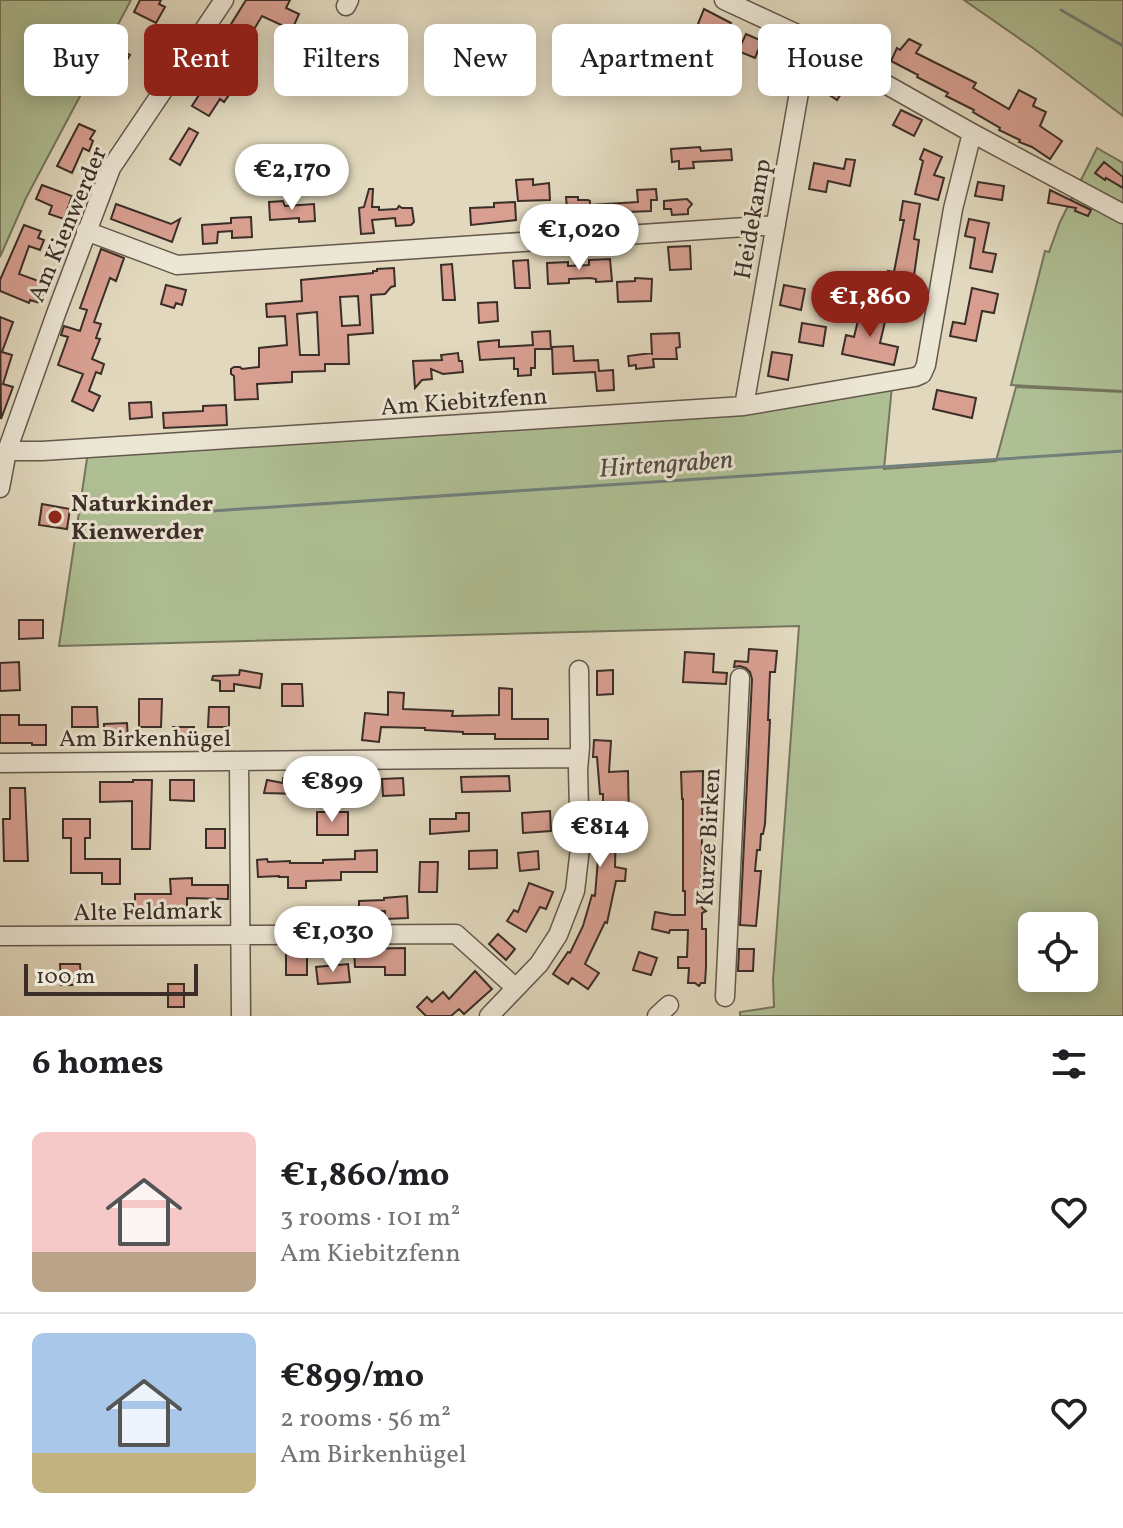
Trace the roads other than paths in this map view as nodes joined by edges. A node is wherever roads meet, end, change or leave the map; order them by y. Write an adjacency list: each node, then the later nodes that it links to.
1 (224, 0): 9 (street, Am Kienwerder)
2 (724, 0): 3 (street)
3 (776, 24)
4 (891, 88): 6 (street)
5 (798, 96): 8 (street, Heidekamp)
6 (972, 133): 7 (street); 10 (street, Am Kiebitzfenn)
7 (1123, 214)
8 (776, 225): 9 (street); 10 (street, Heidekamp)
9 (86, 231): 11 (street, Am Kienwerder)
10 (744, 406): 11 (street, Am Kiebitzfenn)
11 (7, 451): 12 (street, Am Kienwerder)
12 (0, 488)
13 (579, 670): 15 (street)
14 (740, 678): 21 (street, Kurze Birken)
15 (579, 758): 17 (street, Am Birkenhügel); 20 (street)
16 (0, 763): 17 (street, Am Birkenhügel)
17 (238, 766): 18 (street)
18 (240, 934): 19 (street, Alte Feldmark); 20 (street, Alte Feldmark); 22 (street)
19 (0, 936)
20 (516, 988): 23 (street)
21 (725, 997)
22 (241, 1016)
23 (489, 1016)

